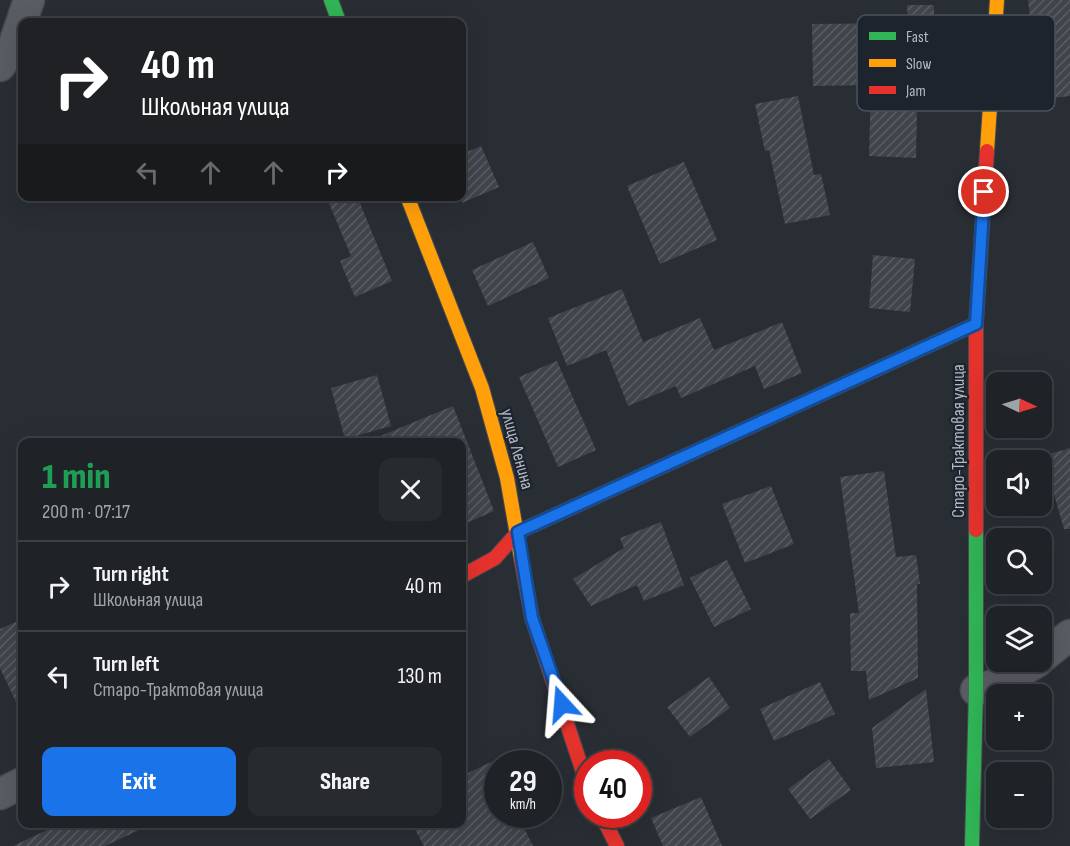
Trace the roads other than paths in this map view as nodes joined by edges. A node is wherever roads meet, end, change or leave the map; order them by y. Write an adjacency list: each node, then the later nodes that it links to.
1 (28, 0): 5 (street)
2 (331, 0): 6 (street)
3 (997, 0): 4 (street, Старо-Трактовая улица)
4 (996, 15)
5 (22, 18)
6 (338, 18)
7 (18, 31): 8 (street)
8 (0, 66)
9 (990, 111): 11 (street, Старо-Трактовая улица)
10 (409, 201): 12 (street, улица Ленина)
11 (976, 324): 12 (street); 17 (street, Старо-Трактовая улица)
12 (518, 532): 13 (street); 18 (street, улица Ленина)
13 (466, 574)
14 (1070, 635): 15 (street)
15 (1052, 649)
16 (1020, 672): 17 (street)
17 (976, 690): 23 (street, Старо-Трактовая улица)
18 (576, 750)
19 (18, 785): 20 (street)
20 (0, 794)
21 (608, 828): 22 (street)
22 (617, 846)
23 (972, 846)

